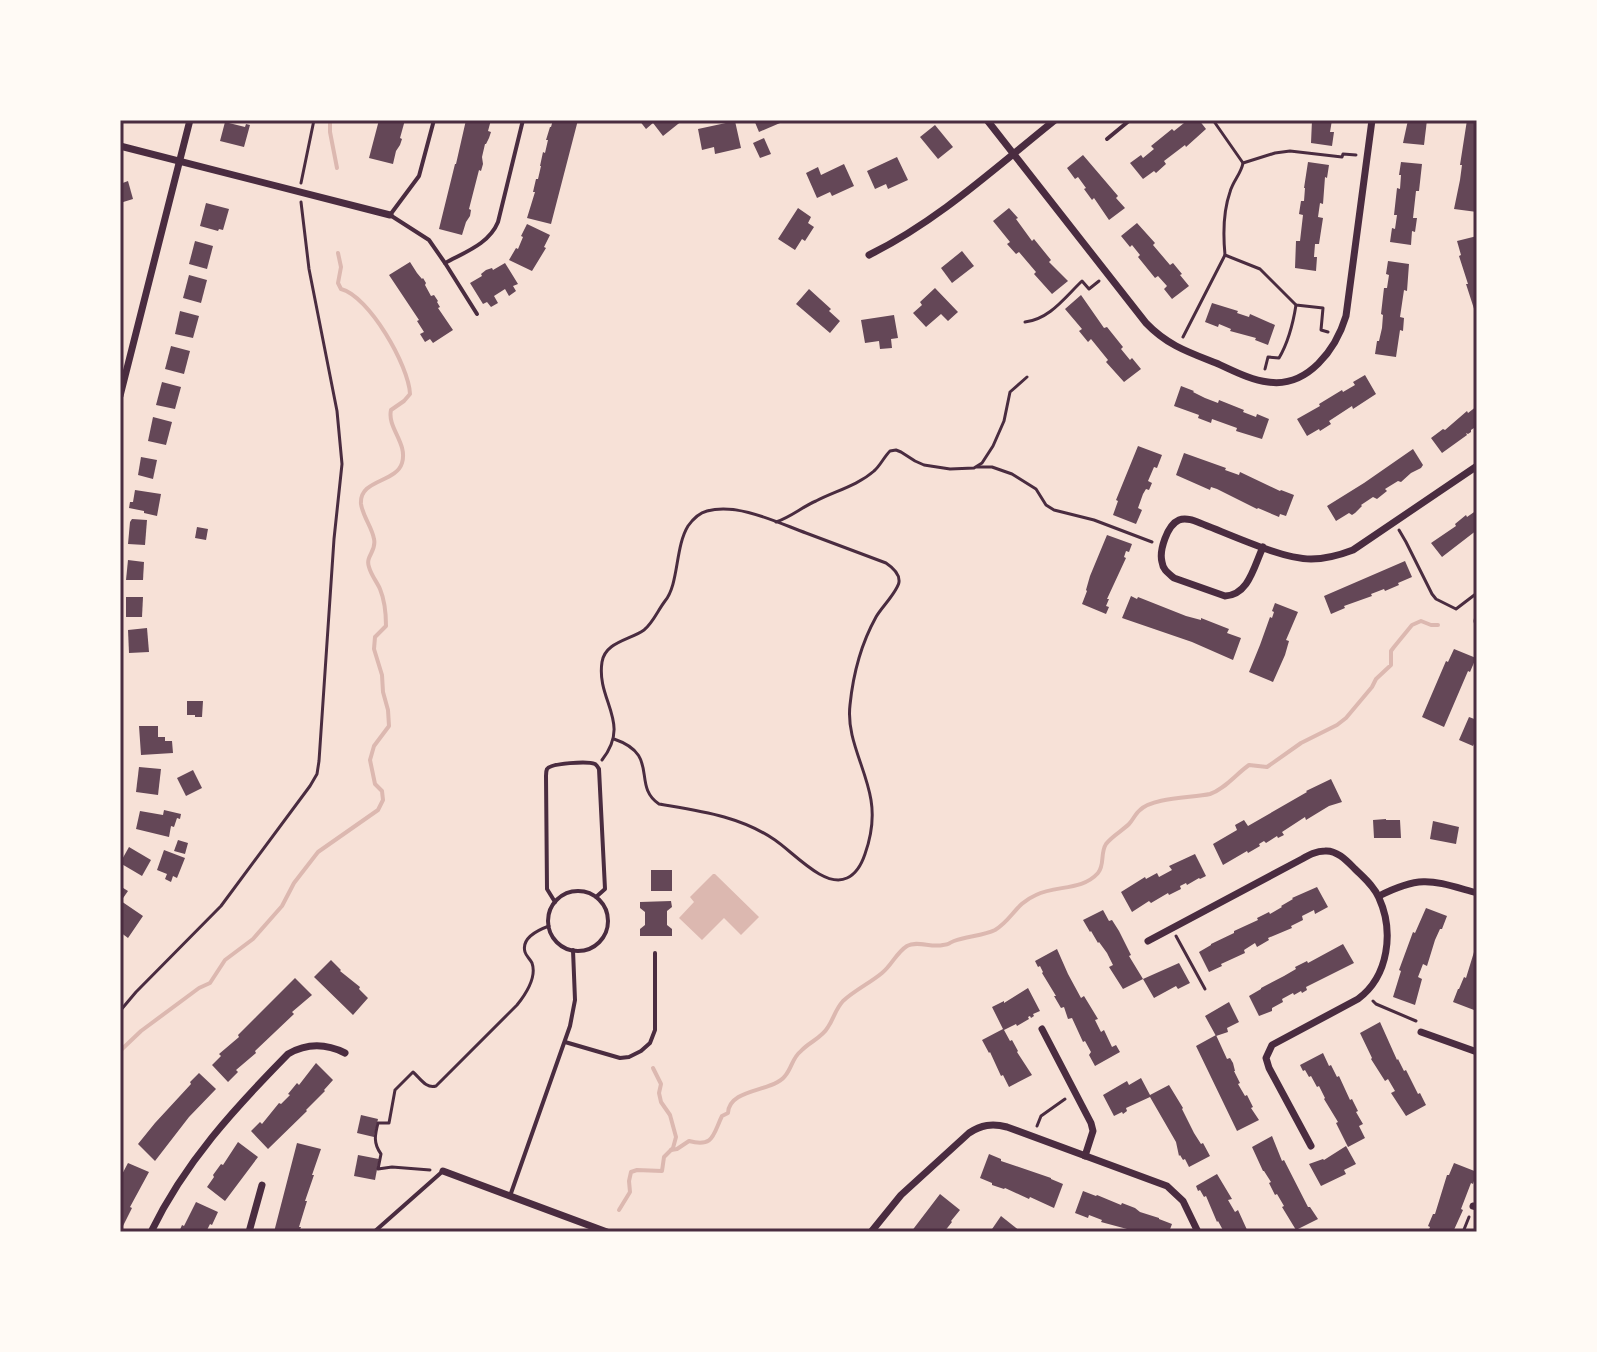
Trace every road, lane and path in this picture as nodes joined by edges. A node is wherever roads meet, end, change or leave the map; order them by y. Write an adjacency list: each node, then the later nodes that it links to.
1 (190, 120): 14 (street)
2 (314, 120): 16 (path)
3 (434, 120): 17 (lane)
4 (523, 120): 20 (lane)
5 (987, 120): 12 (street)
6 (1055, 120): 12 (street)
7 (1130, 120): 10 (lane)
8 (1213, 120): 15 (path)
9 (1372, 120): 13 (street)
10 (1107, 139)
11 (120, 146): 14 (street)
12 (1014, 153): 18 (street); 21 (street)
13 (1367, 156): 15 (path); 26 (street)
14 (178, 161): 16 (street); 29 (street)
15 (1243, 163): 19 (path)
16 (301, 192): 17 (street); 52 (path)
17 (390, 215): 20 (lane)
18 (869, 255)
19 (1225, 255): 22 (path); 25 (path)
20 (445, 263): 23 (lane)
21 (1108, 274): 24 (path); 28 (street)
22 (1296, 305): 26 (path); 28 (path)
23 (477, 314)
24 (1025, 322)
25 (1187, 328)
26 (1337, 340): 28 (street)
27 (1027, 377): 31 (path)
28 (1262, 381)
29 (120, 396)
30 (1477, 466): 33 (street)
31 (974, 468): 32 (path); 34 (path)
32 (776, 522): 39 (path); 39 (path)
33 (1394, 523): 35 (street); 36 (path)
34 (1164, 546): 35 (street); 35 (street)
35 (1263, 547)
36 (1477, 593)
37 (1477, 610): 38 (path)
38 (1477, 631)
39 (614, 739): 40 (path)
40 (598, 766): 43 (lane); 44 (lane)
41 (1477, 893): 42 (street)
42 (1379, 896): 46 (street); 51 (street)
43 (596, 897): 44 (lane); 48 (lane)
44 (555, 902): 45 (lane)
45 (549, 926): 48 (lane); 62 (path)
46 (1172, 929): 47 (street); 50 (path)
47 (1148, 941)
48 (573, 950): 55 (lane)
49 (655, 953): 55 (lane)
50 (1205, 989)
51 (1366, 992): 54 (path); 60 (street)
52 (120, 1011)
53 (1042, 1029): 58 (street)
54 (1421, 1032): 56 (street)
55 (565, 1042): 64 (lane)
56 (1477, 1052)
57 (345, 1053): 66 (street)
58 (1075, 1093): 59 (path); 61 (street)
59 (1033, 1137): 61 (street); 70 (street)
60 (1311, 1146)
61 (1085, 1156): 71 (street)
62 (443, 1171): 64 (street); 68 (lane)
63 (262, 1185): 67 (street)
64 (510, 1196): 69 (street)
65 (1475, 1207): 72 (path)
66 (151, 1232)
67 (249, 1232)
68 (374, 1232)
69 (607, 1232)
70 (871, 1232)
71 (1198, 1232)
72 (1463, 1232)

